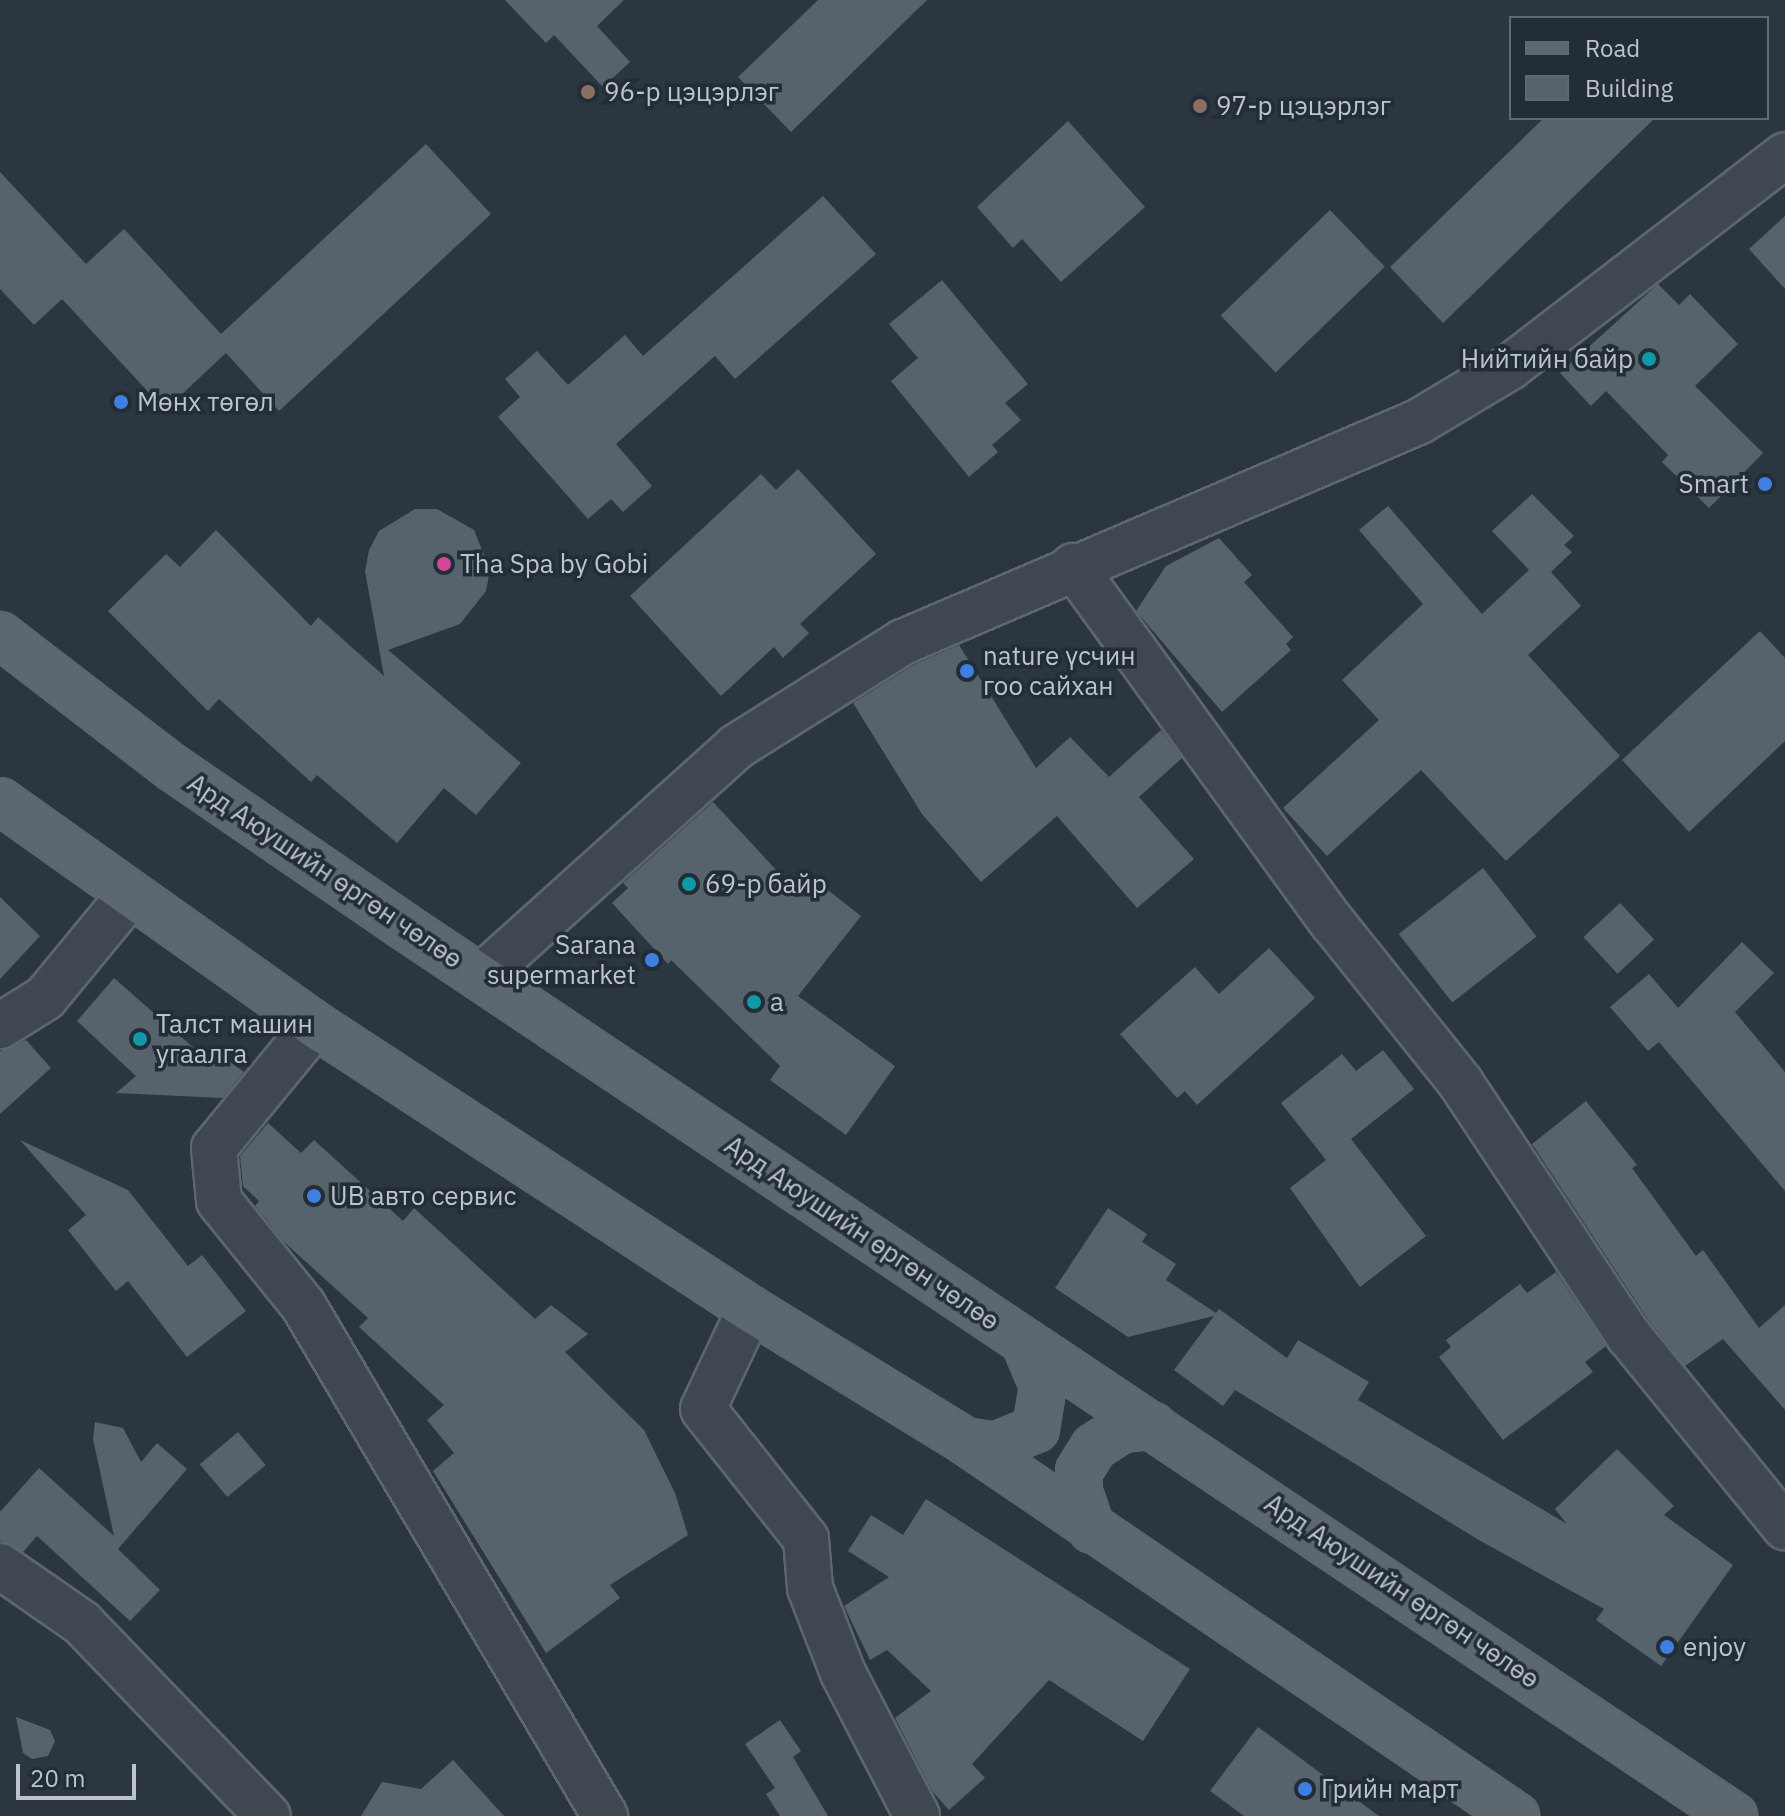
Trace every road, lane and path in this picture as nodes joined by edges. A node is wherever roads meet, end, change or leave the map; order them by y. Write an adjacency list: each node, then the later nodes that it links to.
1 (1785, 155): 2 (street)
2 (1073, 566): 6 (street); 13 (street)
3 (0, 635): 6 (main road, Ард Аюушийн өргөн чөлөө)
4 (0, 801): 5 (main road)
5 (130, 895): 7 (main road); 8 (street)
6 (482, 976): 10 (main road, Ард Аюушийн өргөн чөлөө)
7 (315, 1025): 9 (main road); 17 (street)
8 (0, 1026)
9 (750, 1309): 12 (main road); 18 (street)
10 (1025, 1343): 11 (main road, Ард Аюушийн өргөн чөлөө); 12 (main road)
11 (1153, 1426): 14 (main road); 20 (main road, Ард Аюушийн өргөн чөлөө)
12 (965, 1441): 14 (main road)
13 (1785, 1527)
14 (1092, 1530): 19 (main road)
15 (0, 1566): 16 (street)
16 (268, 1816)
17 (605, 1816)
18 (917, 1816)
19 (1516, 1816)
20 (1734, 1816)

